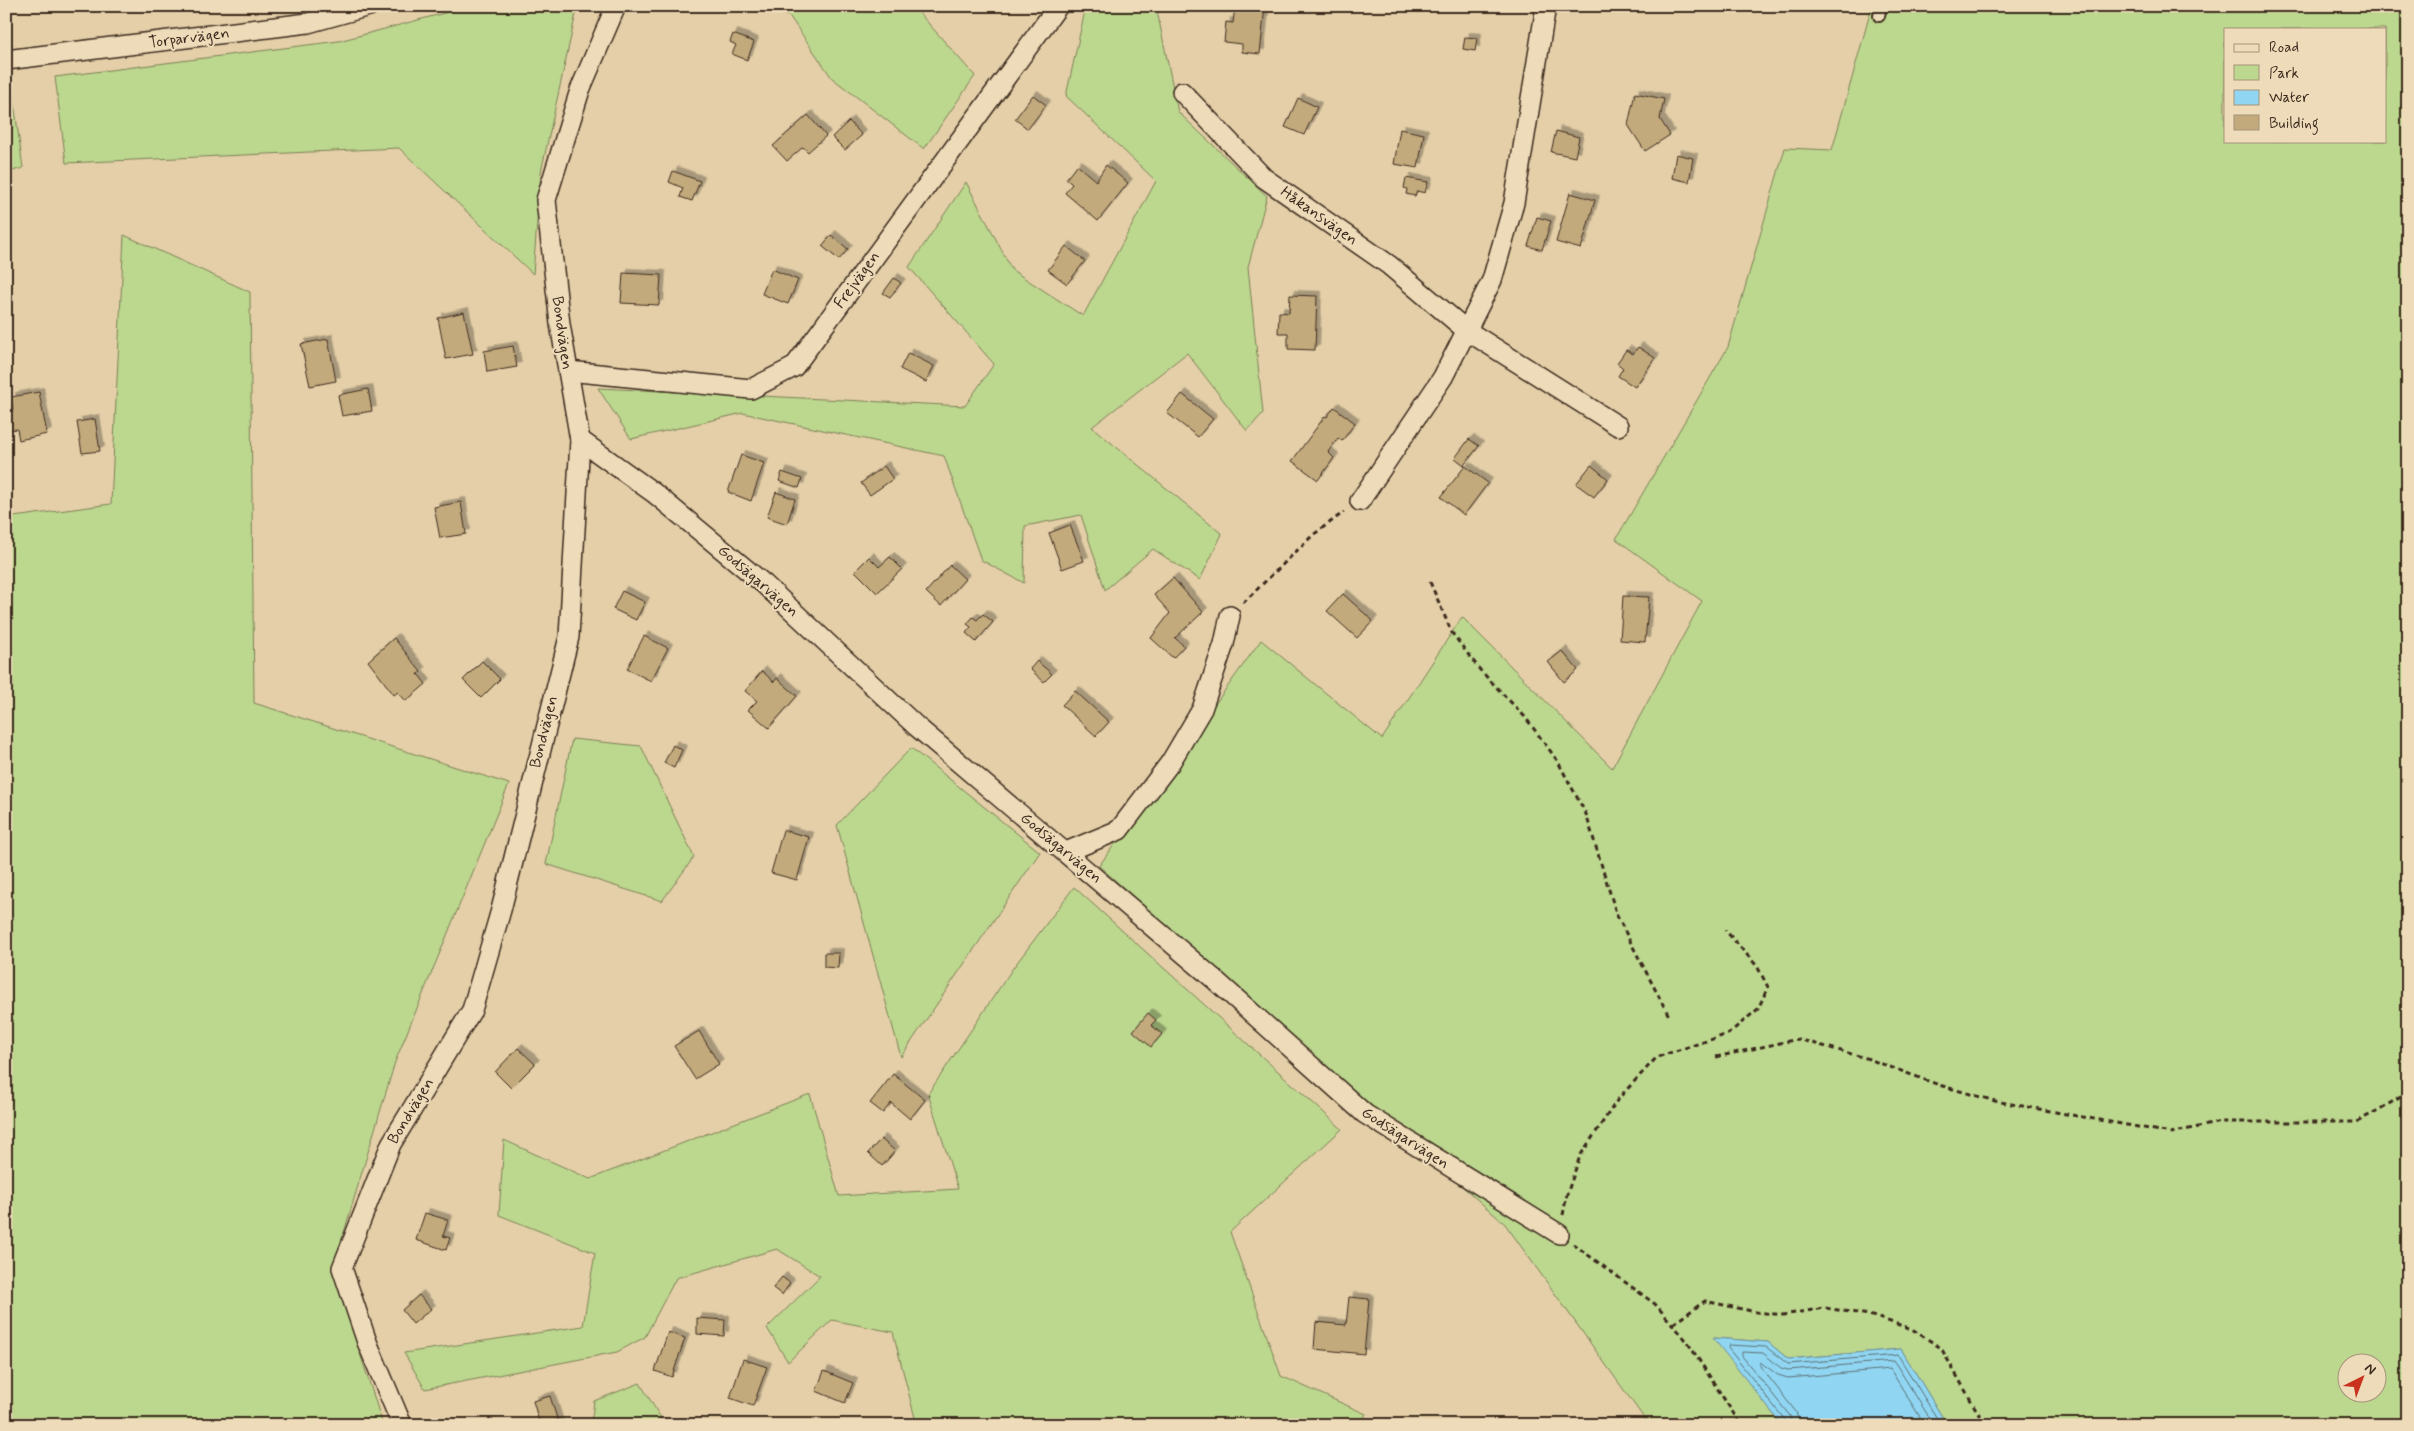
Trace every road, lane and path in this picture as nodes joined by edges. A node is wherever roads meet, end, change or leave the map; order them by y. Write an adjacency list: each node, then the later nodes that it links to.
1 (369, 6): 5 (street, Torparvägen)
2 (616, 6): 8 (street, Bondvägen)
3 (1058, 6): 8 (street, Frejvägen)
4 (1546, 6): 7 (street)
5 (6, 60)
6 (1182, 92): 7 (street, Håkansvägen)
7 (1466, 330): 9 (street, Håkansvägen); 11 (street)
8 (568, 371): 10 (street, Bondvägen)
9 (1618, 426)
10 (580, 440): 14 (street, Godsägarvägen); 21 (street, Bondvägen)
11 (1360, 501): 13 (path)
12 (1430, 582): 16 (path)
13 (1230, 616): 14 (street)
14 (1066, 852): 19 (street, Godsägarvägen)
15 (1725, 930): 19 (path)
16 (1669, 1016)
17 (1716, 1057): 18 (path)
18 (2408, 1093)
19 (1559, 1234): 20 (path)
20 (1673, 1324): 22 (path); 23 (path)
21 (402, 1425)
22 (1741, 1425)
23 (1985, 1425)

